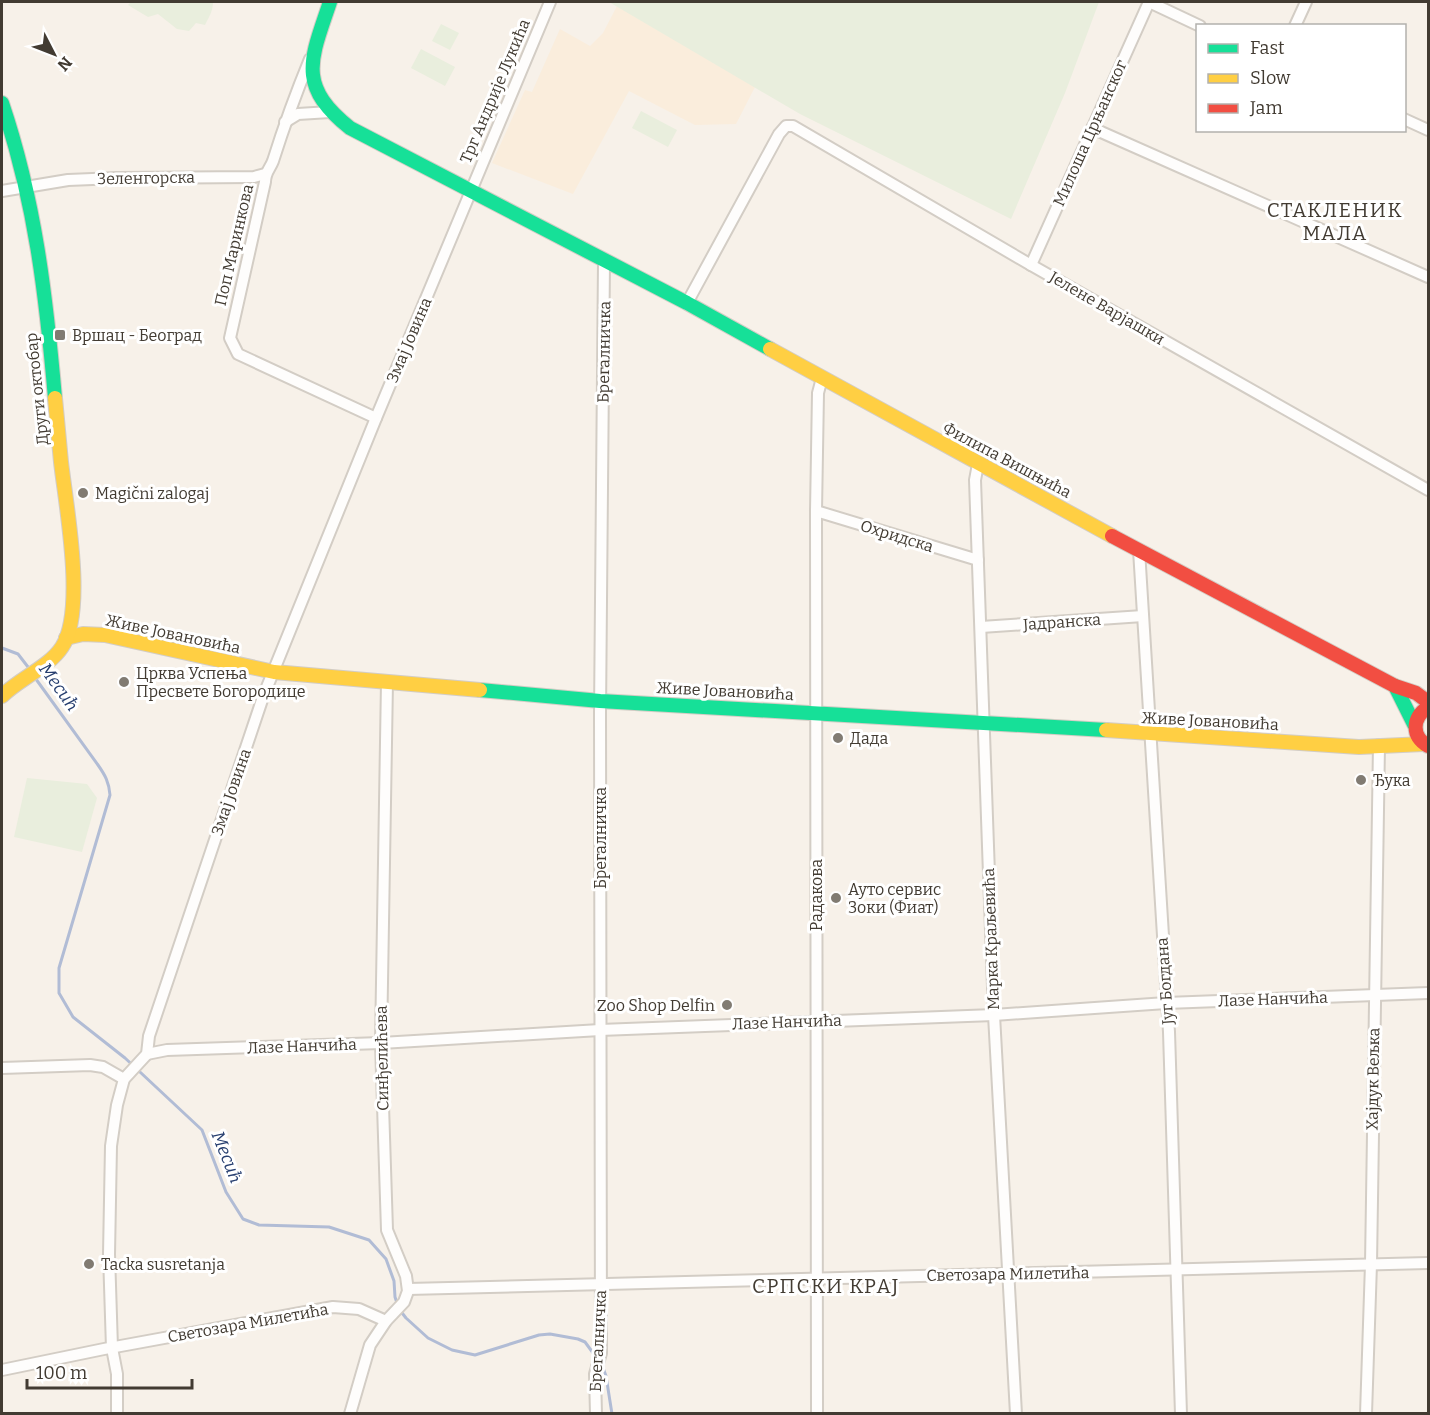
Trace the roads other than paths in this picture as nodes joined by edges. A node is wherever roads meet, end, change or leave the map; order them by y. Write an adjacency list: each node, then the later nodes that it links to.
1 (330, 2): 7 (main road, Поп Маринкова)
2 (550, 2): 17 (street, Трг Андрије Лукића)
3 (1149, 2): 5 (street); 12 (street, Милоша Црњанског)
4 (1306, 2): 6 (street)
5 (1196, 24)
6 (1296, 24)
7 (312, 55): 9 (main road, Трг Андрије Лукића); 11 (street, Поп Маринкова)
8 (2, 103): 15 (main road, Други октобар)
9 (330, 112): 11 (street); 17 (main road, Трг Андрије Лукића)
10 (1406, 120): 13 (street)
11 (285, 122): 14 (street, Поп Маринкова)
12 (1092, 128): 19 (street, Милоша Црњанског); 20 (street)
13 (1428, 130)
14 (265, 174): 15 (street, Зеленгорска); 23 (street, Поп Маринкова)
15 (26, 185): 16 (street, Зеленгорска); 31 (main road, Други октобар)
16 (2, 191)
17 (471, 192): 18 (main road, Трг Андрије Лукића); 23 (street, Змај Јовина)
18 (604, 261): 21 (main road, Филипа Вишњића); 38 (street, Брегалничка)
19 (1031, 265): 21 (street, Јелене Варјашки); 25 (street, Јелене Варјашки)
20 (1428, 277)
21 (687, 303): 22 (main road, Филипа Вишњића)
22 (822, 378): 24 (main road, Филипа Вишњића); 26 (street, Радакова)
23 (376, 418): 32 (street, Змај Јовина)
24 (978, 464): 27 (main road, Филипа Вишњића); 28 (street, Марка Краљевића)
25 (1428, 490)
26 (816, 511): 28 (street, Охридска); 41 (street, Радакова)
27 (1140, 550): 29 (street, Југ Богдана); 36 (main road, Филипа Вишњића)
28 (978, 560): 30 (street, Марка Краљевића)
29 (1143, 616): 30 (street, Јадранска); 44 (street, Југ Богдана)
30 (981, 627): 42 (street, Марка Краљевића)
31 (66, 638): 32 (main road, Живе Јовановића); 33 (main road)
32 (274, 672): 34 (main road, Живе Јовановића); 54 (street, Змај Јовина)
33 (21, 679): 35 (street); 37 (main road)
34 (387, 682): 38 (main road, Живе Јовановића); 53 (street, Синђелићева)
35 (2, 684)
36 (1395, 686): 39 (main road, Филипа Вишњића); 43 (main road)
37 (2, 696)
38 (600, 701): 41 (main road, Живе Јовановића); 52 (street, Брегалничка)
39 (1428, 702)
40 (1428, 707): 43 (main road)
41 (817, 713): 42 (main road, Живе Јовановића); 51 (street, Радакова)
42 (983, 722): 44 (main road, Живе Јовановића); 50 (street, Марка Краљевића)
43 (1414, 727): 45 (main road, Живе Јовановића); 46 (main road)
44 (1152, 734): 45 (main road, Живе Јовановића); 49 (street, Југ Богдана)
45 (1383, 745): 46 (main road, Живе Јовановића); 48 (street, Хајдук Вељка)
46 (1426, 745)
47 (1428, 993): 48 (street, Лазе Нанчића)
48 (1374, 996): 49 (street, Лазе Нанчића); 58 (street, Хајдук Вељка)
49 (1166, 1003): 50 (street, Лазе Нанчића); 59 (street, Југ Богдана)
50 (994, 1015): 51 (street, Лазе Нанчића); 60 (street, Марка Краљевића)
51 (815, 1020): 52 (street, Лазе Нанчића); 61 (street, Радакова)
52 (600, 1030): 53 (street, Лазе Нанчића); 62 (street, Брегалничка)
53 (381, 1043): 54 (street, Лазе Нанчића); 63 (street, Синђелићева)
54 (143, 1057): 56 (street)
55 (2, 1068): 56 (street)
56 (126, 1076): 65 (street)
57 (1428, 1263): 58 (street, Светозара Милетића)
58 (1371, 1264): 59 (street, Светозара Милетића); 73 (street, Хајдук Вељка)
59 (1176, 1270): 60 (street, Светозара Милетића); 72 (street, Југ Богдана)
60 (1009, 1273): 61 (street, Светозара Милетића); 71 (street, Марка Краљевића)
61 (817, 1278): 62 (street, Светозара Милетића); 70 (street, Радакова)
62 (601, 1283): 63 (street, Светозара Милетића); 69 (street, Брегалничка)
63 (408, 1289): 64 (street)
64 (389, 1318): 65 (street, Светозара Милетића); 68 (street)
65 (112, 1347): 66 (street, Светозара Милетића); 67 (street)
66 (2, 1370)
67 (117, 1413)
68 (350, 1413)
69 (596, 1413)
70 (817, 1413)
71 (1016, 1413)
72 (1181, 1413)
73 (1366, 1413)

